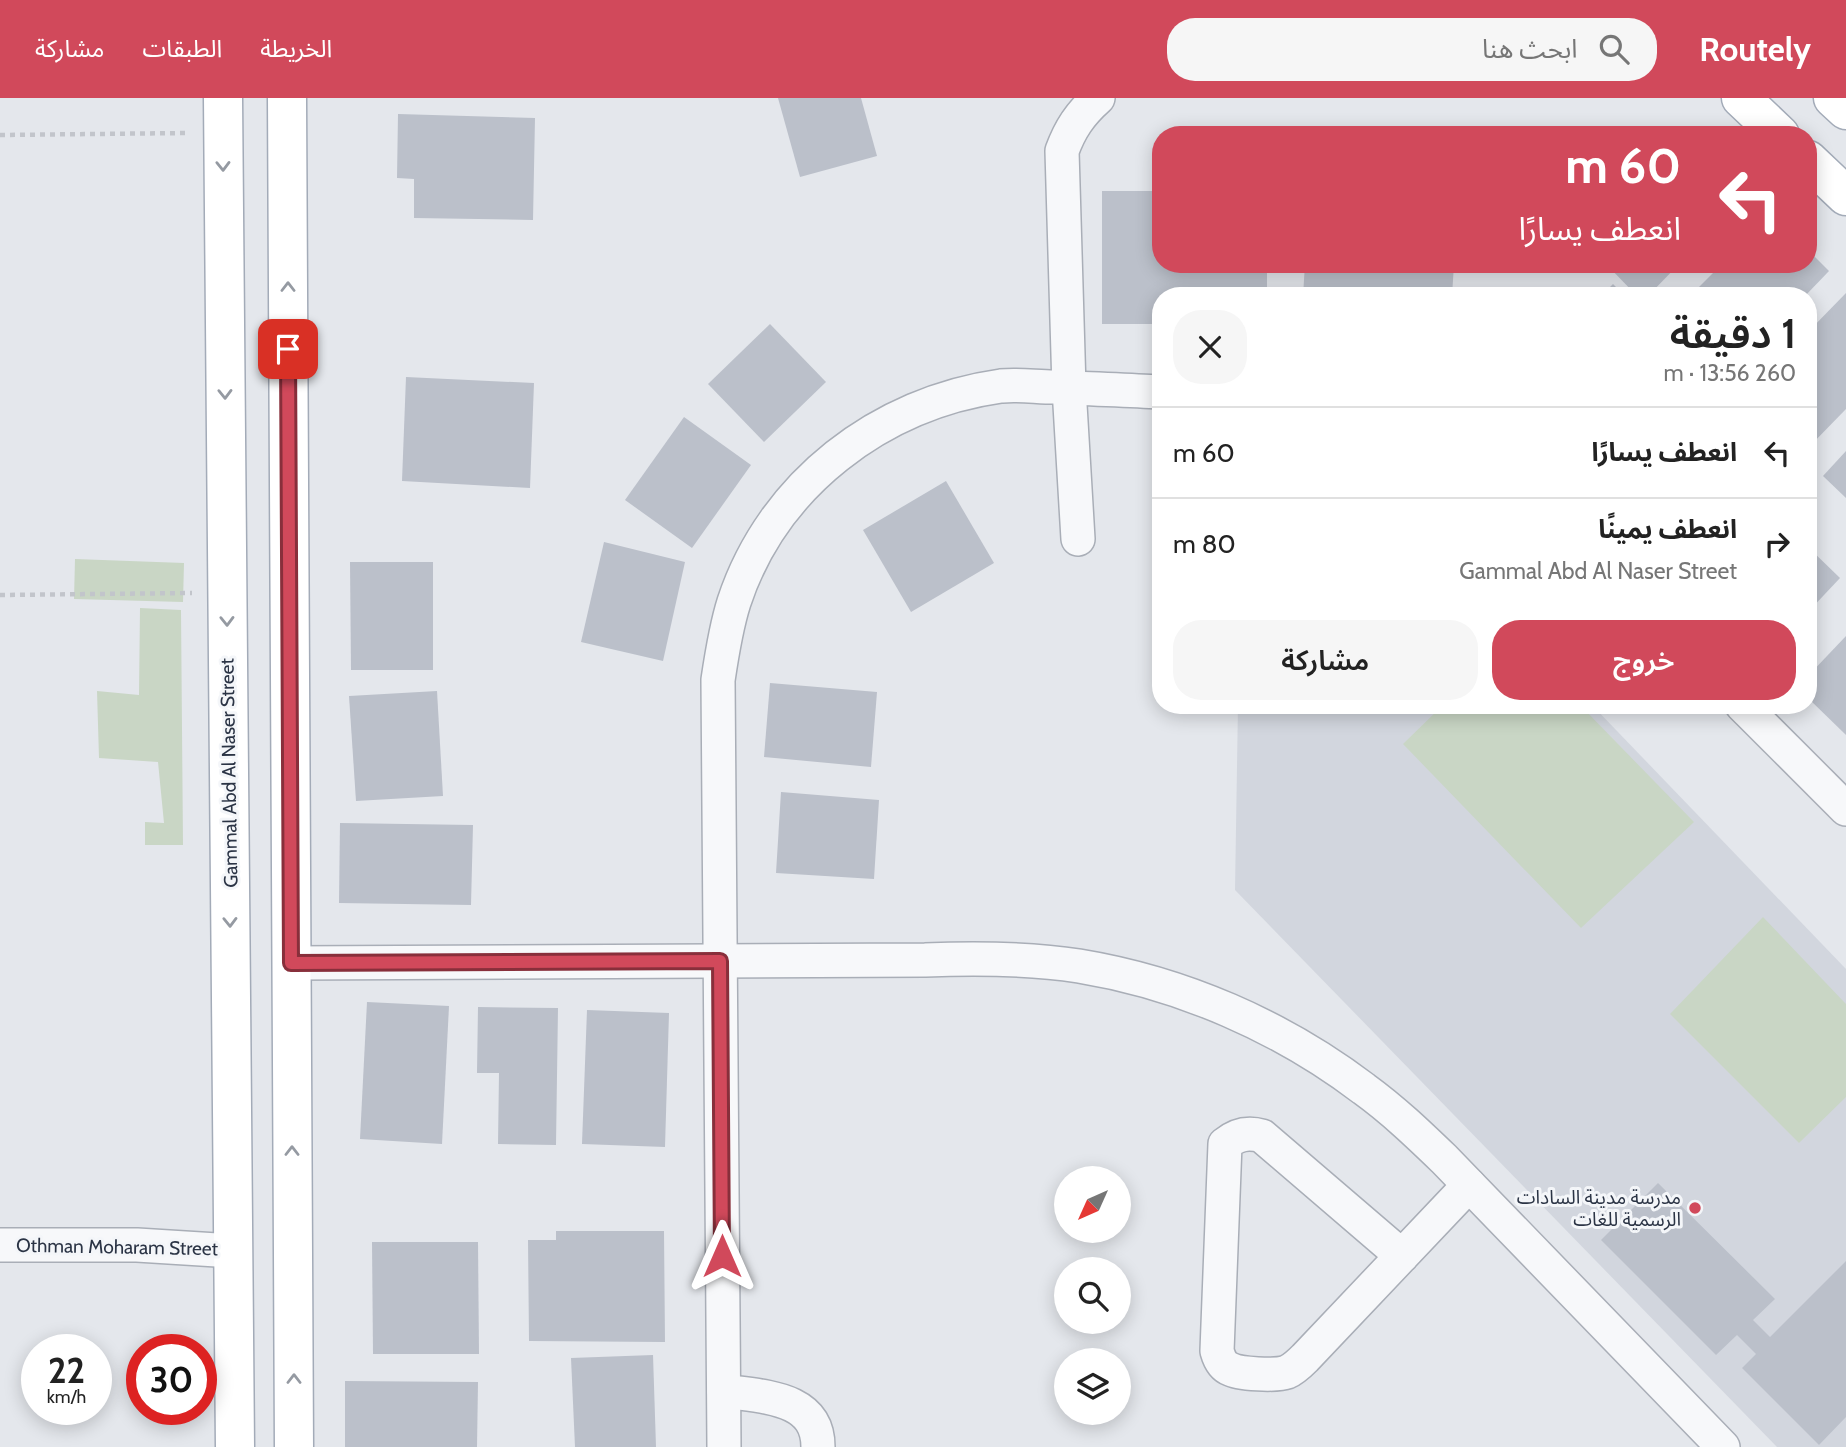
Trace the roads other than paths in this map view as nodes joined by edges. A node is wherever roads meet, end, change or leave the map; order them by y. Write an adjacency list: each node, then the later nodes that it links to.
1 (287, 98): 16 (main road, one-way to 1)
2 (1098, 98): 10 (street)
3 (1741, 98): 7 (main road)
4 (1833, 98): 5 (main road)
5 (1846, 110)
6 (223, 115): 19 (main road, Gammal Abd Al Naser Street, one-way to 19)
7 (1771, 126)
8 (1817, 169): 9 (main road)
9 (1846, 196)
10 (1069, 388): 11 (street); 12 (street); 15 (street)
11 (1152, 392)
12 (1078, 539)
13 (1751, 714): 14 (street)
14 (1846, 809)
15 (720, 961): 16 (street); 17 (street); 21 (street)
16 (291, 963): 24 (main road, one-way to 16)
17 (1469, 1185): 20 (street); 22 (street)
18 (0, 1245): 19 (street, Othman Moharam Street)
19 (233, 1251): 23 (main road, Gammal Abd Al Naser Street)
20 (1402, 1256): 20 (street)
21 (724, 1391): 25 (street); 26 (street)
22 (1716, 1445)
23 (235, 1447)
24 (295, 1447)
25 (724, 1447)
26 (818, 1447)

